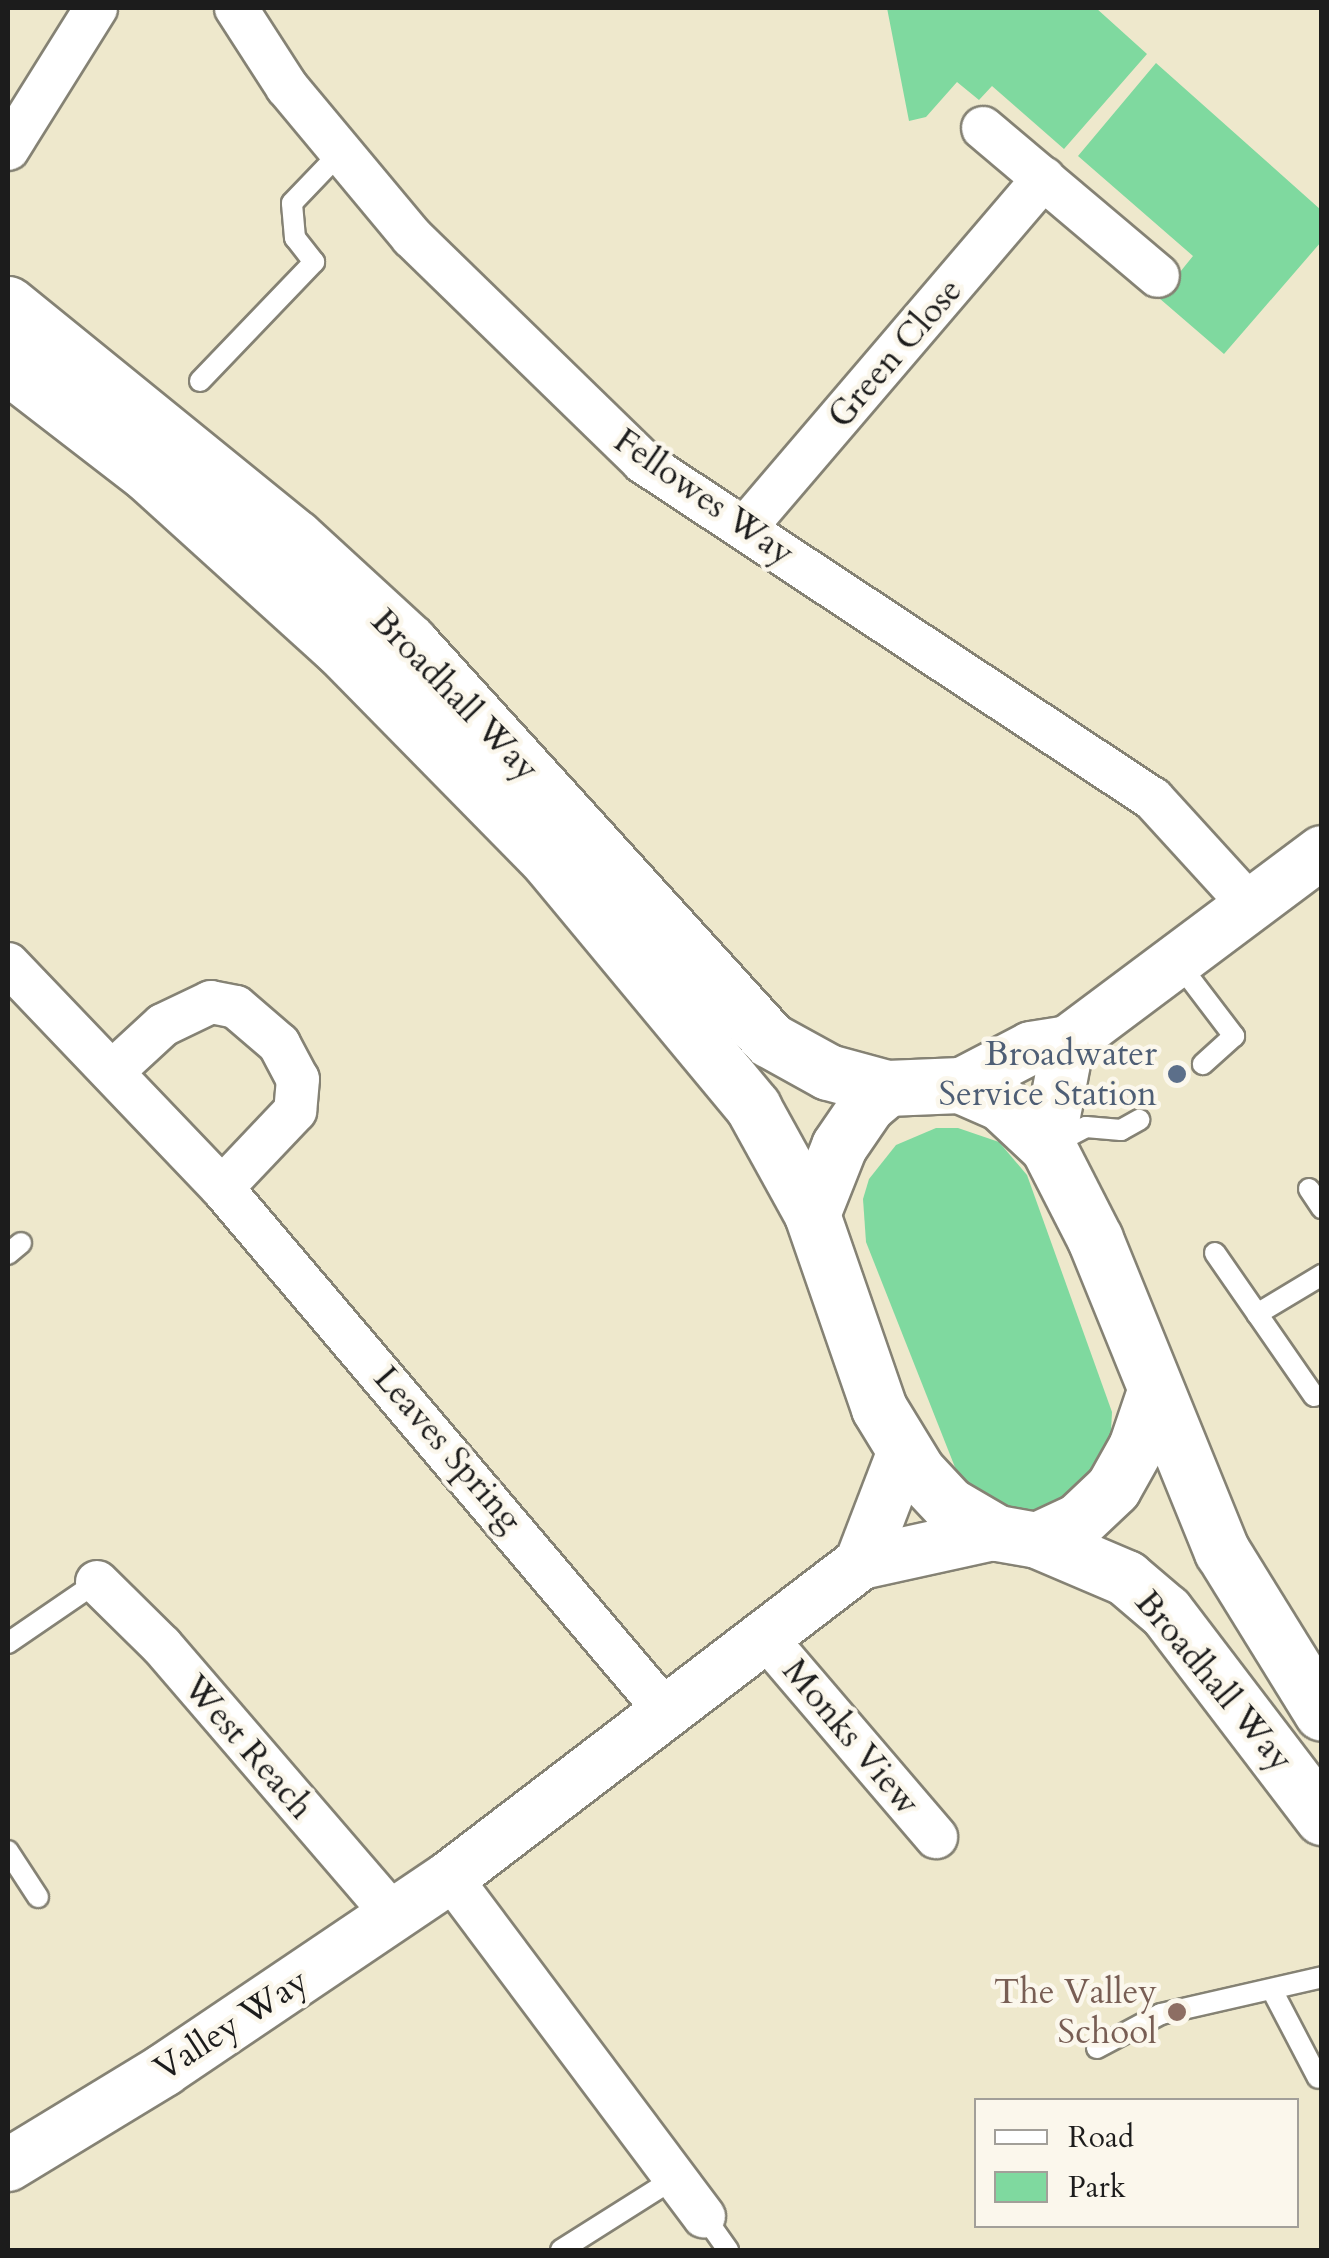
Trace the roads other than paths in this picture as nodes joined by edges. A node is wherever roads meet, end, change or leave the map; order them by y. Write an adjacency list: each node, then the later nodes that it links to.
1 (96, 8): 4 (street)
2 (236, 8): 5 (street, Fellowes Way)
3 (983, 128): 6 (street)
4 (8, 149)
5 (339, 154): 10 (lane); 11 (street, Fellowes Way)
6 (1044, 178): 7 (street); 11 (street, Green Close)
7 (1158, 276)
8 (8, 304): 20 (highway, Broadhall Way)
9 (8, 366): 26 (highway, Broadhall Way)
10 (200, 381)
11 (745, 528): 13 (street, Fellowes Way)
12 (1322, 852): 13 (street)
13 (1248, 904): 14 (street)
14 (1176, 960): 16 (street); 17 (lane)
15 (8, 964): 18 (street, Leaves Spring)
16 (1068, 1042): 19 (street); 22 (street)
17 (1203, 1064)
18 (112, 1072): 23 (street, Leaves Spring); 23 (street)
19 (960, 1085): 20 (highway, Broadhall Way); 22 (highway, Broadhall Way)
20 (887, 1088): 26 (highway)
21 (1139, 1120): 22 (lane)
22 (1048, 1148): 30 (highway, Broadhall Way)
23 (222, 1188): 39 (street, Leaves Spring)
24 (1309, 1189): 25 (lane)
25 (1322, 1208)
26 (812, 1214): 32 (highway, Broadhall Way)
27 (1215, 1254): 29 (lane)
28 (1322, 1275): 29 (lane)
29 (1257, 1314): 31 (lane)
30 (1155, 1392): 33 (highway); 38 (highway, Broadhall Way)
31 (1314, 1396)
32 (904, 1451): 33 (highway, Broadhall Way); 34 (street)
33 (1017, 1536): 34 (street, Valley Way); 40 (highway, Broadhall Way)
34 (861, 1563): 36 (street, Valley Way)
35 (97, 1582): 37 (lane); 45 (street, West Reach)
36 (766, 1638): 39 (street, Valley Way); 41 (street, Monks View)
37 (8, 1642)
38 (1322, 1713)
39 (668, 1715): 43 (street, Valley Way)
40 (1322, 1816)
41 (936, 1837)
42 (8, 1851): 44 (lane)
43 (450, 1877): 45 (street, Valley Way); 51 (street)
44 (38, 1897)
45 (394, 1916): 50 (street, Valley Way)
46 (1322, 1977): 47 (lane)
47 (1272, 1990): 48 (lane); 49 (lane)
48 (1097, 2048)
49 (1318, 2078)
50 (8, 2164)
51 (675, 2178): 52 (street); 53 (lane)
52 (704, 2216): 54 (lane)
53 (561, 2250)
54 (728, 2250)

